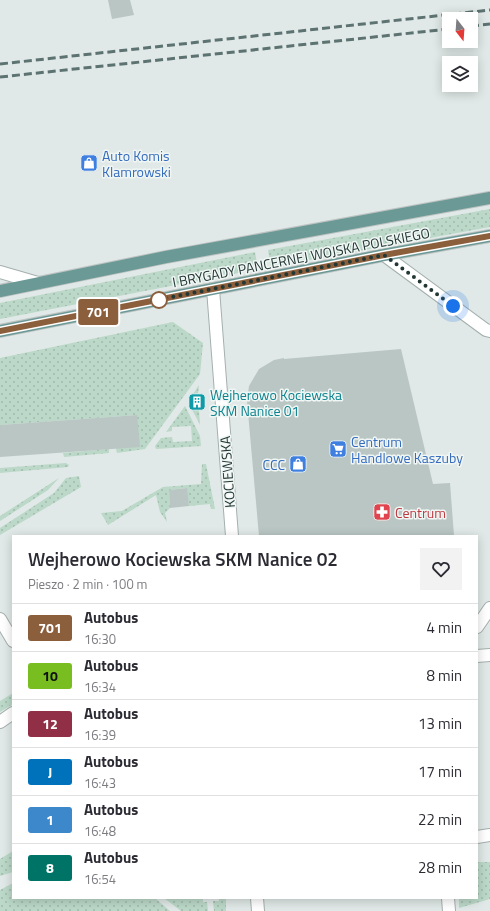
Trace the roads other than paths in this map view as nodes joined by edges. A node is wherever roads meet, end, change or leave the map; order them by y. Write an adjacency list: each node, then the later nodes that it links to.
1 (490, 198): 5 (main road, I BRYGADY PANCERNEJ WOJSKA POLSKIEGO)
2 (490, 236): 3 (main road, I BRYGADY PANCERNEJ WOJSKA POLSKIEGO)
3 (384, 255): 6 (main road, I BRYGADY PANCERNEJ WOJSKA POLSKIEGO); 9 (street)
4 (0, 272): 5 (street, I BRYGADY PANCERNEJ WOJSKA POLSKIEGO)
5 (38, 283): 7 (main road, I BRYGADY PANCERNEJ WOJSKA POLSKIEGO)
6 (213, 289): 8 (main road, I BRYGADY PANCERNEJ WOJSKA POLSKIEGO); 10 (street, KOCIEWSKA)
7 (0, 291)
8 (0, 331)
9 (490, 331)
10 (232, 535)
11 (490, 608): 13 (street)
12 (0, 619): 14 (street)
13 (478, 626)
14 (12, 639)
15 (490, 655): 16 (street)
16 (478, 656)
17 (12, 714): 18 (street)
18 (0, 722)
19 (490, 836): 20 (street)
20 (478, 837)
21 (257, 899): 23 (street)
22 (448, 899): 24 (street)
23 (258, 911)
24 (449, 911)

